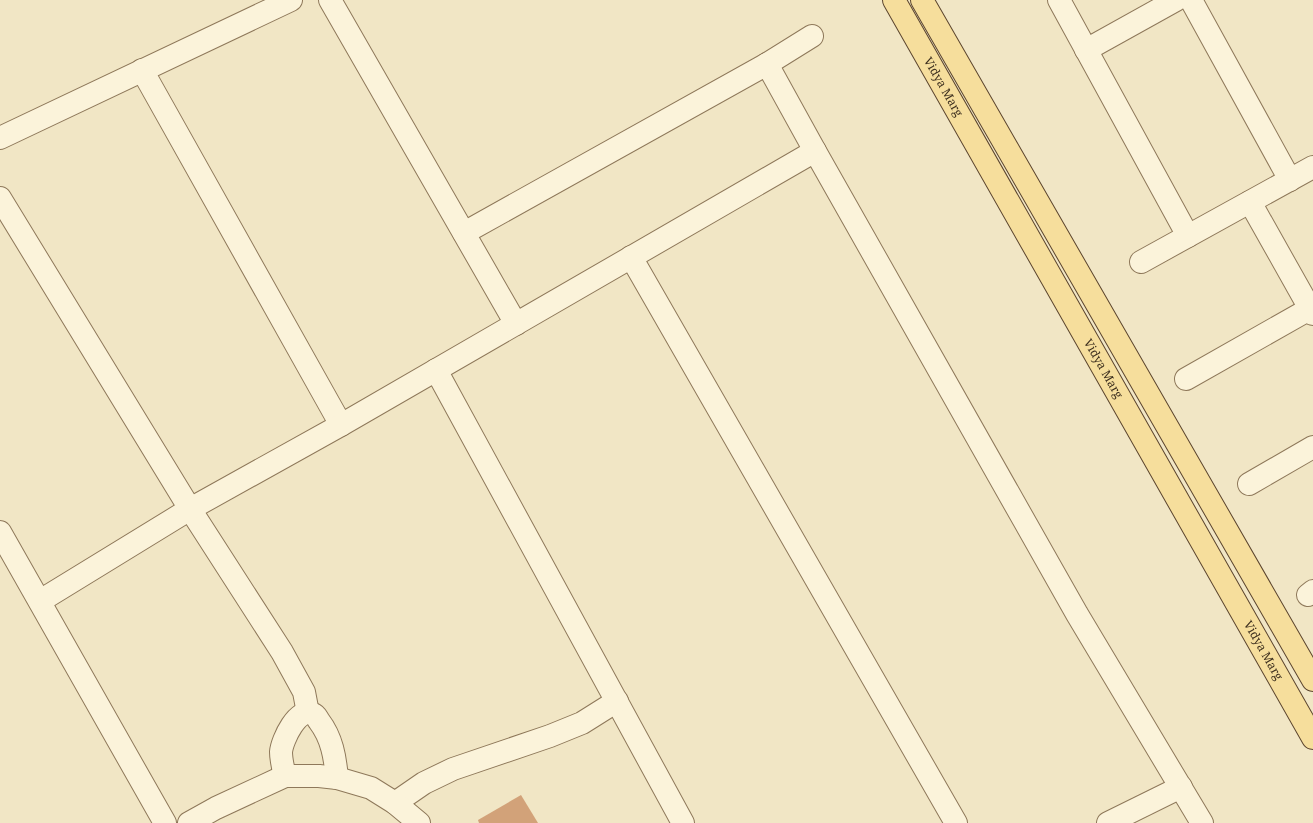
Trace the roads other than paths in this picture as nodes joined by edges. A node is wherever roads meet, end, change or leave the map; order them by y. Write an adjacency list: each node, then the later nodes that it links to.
1 (291, 0): 11 (street)
2 (330, 0): 18 (street)
3 (894, 0): 35 (main road, Vidya Marg)
4 (922, 0): 32 (main road, Vidya Marg)
5 (1059, 0): 9 (street)
6 (1176, 0): 9 (street)
7 (1191, 0): 15 (street)
8 (812, 36): 10 (street)
9 (1086, 50): 19 (street)
10 (767, 64): 13 (street); 18 (street)
11 (142, 70): 12 (street); 26 (street)
12 (0, 138)
13 (815, 151): 20 (street); 38 (street)
14 (1313, 167): 15 (street)
15 (1290, 180): 17 (street)
16 (0, 198): 29 (street)
17 (1250, 202): 19 (street); 22 (street)
18 (464, 233): 23 (street)
19 (1188, 236): 21 (street)
20 (631, 257): 23 (street); 44 (street)
21 (1141, 262)
22 (1312, 310): 25 (street)
23 (516, 324): 24 (street)
24 (436, 370): 26 (street); 33 (street)
25 (1186, 379)
26 (341, 425): 29 (street)
27 (1313, 447): 28 (street)
28 (1249, 484)
29 (190, 509): 31 (street); 34 (street)
30 (0, 532): 31 (street)
31 (40, 602): 40 (street)
32 (1313, 680)
33 (617, 701): 39 (street); 43 (street)
34 (308, 713): 36 (street); 37 (street)
35 (1313, 738)
36 (284, 776): 37 (street); 41 (street)
37 (336, 778): 39 (street)
38 (1181, 787): 45 (street); 46 (street)
39 (395, 804): 42 (street)
40 (165, 823)
41 (189, 823)
42 (419, 823)
43 (683, 823)
44 (956, 823)
45 (1108, 823)
46 (1202, 823)

